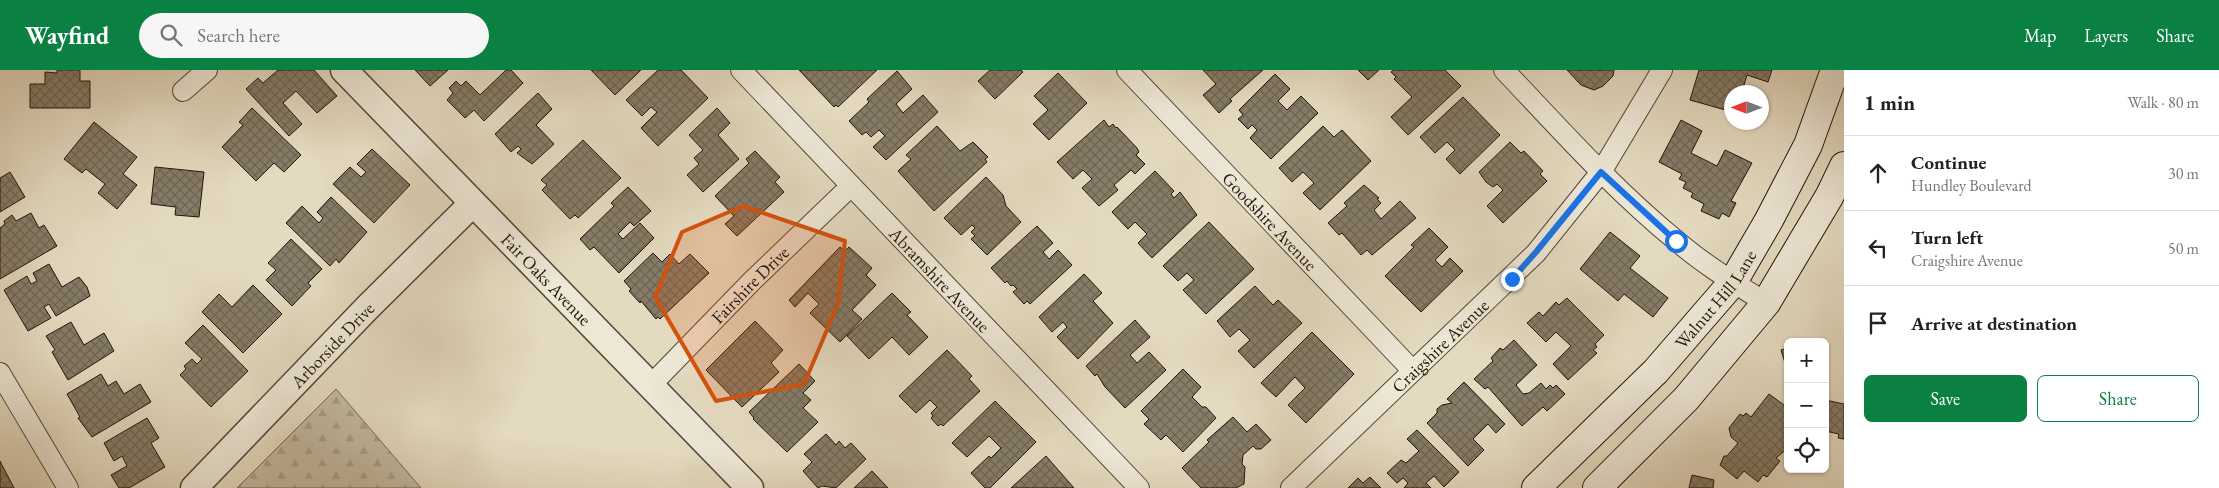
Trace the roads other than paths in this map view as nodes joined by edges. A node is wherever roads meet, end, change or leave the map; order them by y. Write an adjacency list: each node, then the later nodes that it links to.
1 (207, 70): 8 (street)
2 (344, 70): 12 (street, Fair Oaks Avenue)
3 (741, 70): 11 (street, Abramshire Avenue)
4 (1127, 70): 15 (street, Goodshire Avenue)
5 (1504, 70): 10 (street)
6 (1662, 70): 10 (street, Craigshire Avenue)
7 (1835, 70): 13 (main road, Walnut Hill Lane)
8 (183, 91)
9 (1844, 166): 14 (main road)
10 (1601, 172): 13 (street); 15 (street, Craigshire Avenue)
11 (851, 186): 17 (street, Fairshire Drive); 21 (street, Abramshire Avenue)
12 (472, 204): 17 (street, Fair Oaks Avenue); 19 (street, Arborside Drive)
13 (1732, 282): 14 (street); 23 (main road, Walnut Hill Lane)
14 (1766, 303): 24 (main road)
15 (1412, 370): 22 (street, Craigshire Avenue)
16 (0, 373): 18 (street)
17 (651, 385): 20 (street, Fair Oaks Avenue)
18 (68, 488)
19 (194, 488)
20 (750, 488)
21 (1139, 488)
22 (1292, 488)
23 (1536, 488)
24 (1597, 488)

